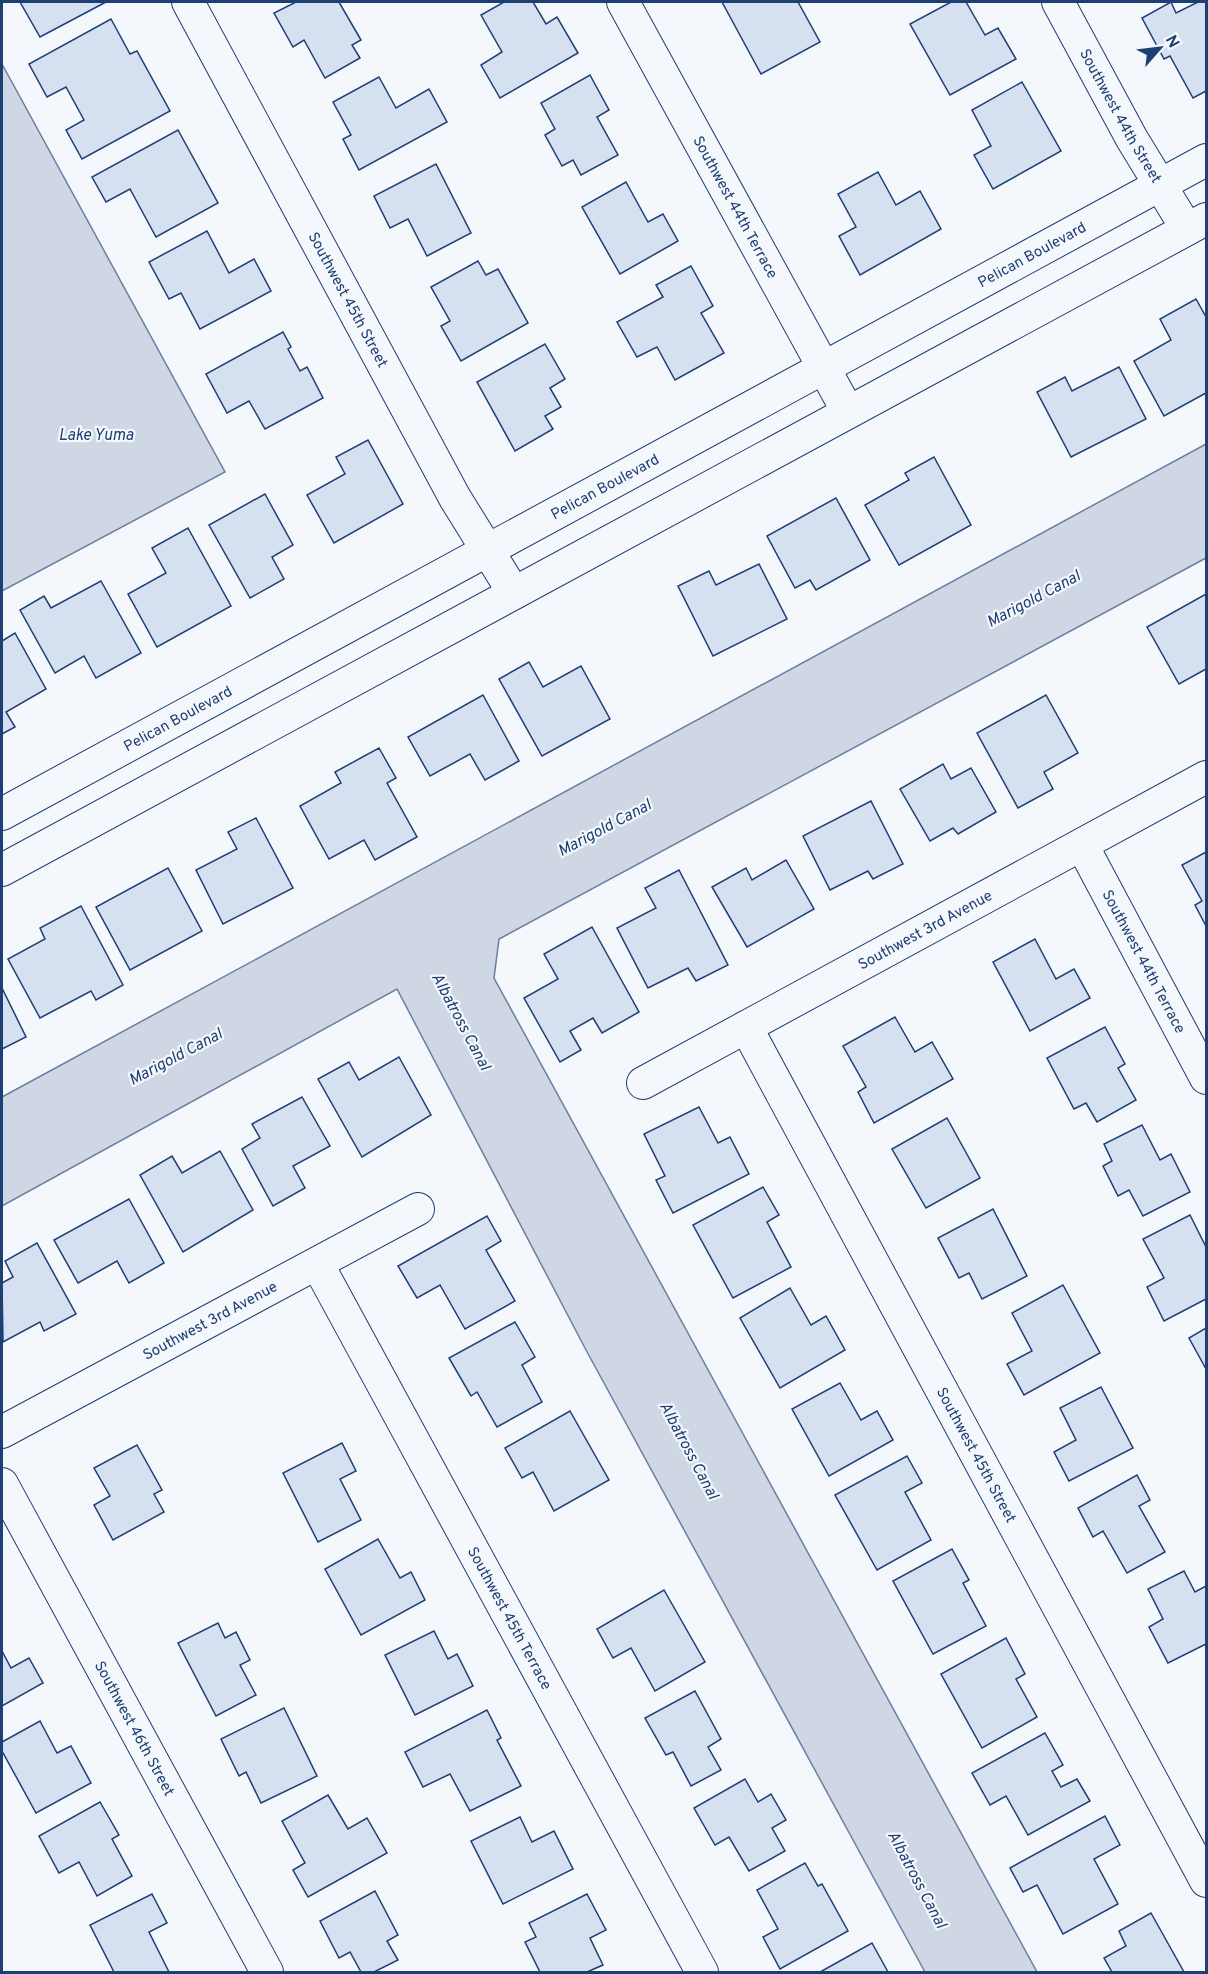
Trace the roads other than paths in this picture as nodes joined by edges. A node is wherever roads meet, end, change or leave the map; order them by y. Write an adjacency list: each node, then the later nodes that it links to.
1 (188, 2): 9 (street, Southwest 45th Street)
2 (623, 2): 7 (street, Southwest 44th Terrace)
3 (1058, 2): 5 (street, Southwest 44th Street)
4 (1206, 160): 5 (street, Pelican Boulevard)
5 (1160, 186): 6 (street, Southwest 44th Street); 7 (street, Pelican Boulevard)
6 (1197, 224): 8 (street)
7 (823, 368): 8 (street, Southwest 44th Terrace); 9 (street, Pelican Boulevard)
8 (848, 412): 10 (street)
9 (486, 550): 10 (street, Southwest 45th Street); 12 (street, Pelican Boulevard)
10 (514, 593): 14 (street)
11 (1206, 777): 13 (street, Southwest 3rd Avenue)
12 (2, 814)
13 (1082, 845): 15 (street, Southwest 3rd Avenue); 16 (street, Southwest 44th Terrace)
14 (2, 870)
15 (746, 1027): 17 (street, Southwest 3rd Avenue); 22 (street, Southwest 45th Street)
16 (1206, 1078)
17 (643, 1083)
18 (418, 1209): 19 (street, Southwest 3rd Avenue)
19 (318, 1264): 20 (street, Southwest 3rd Avenue); 24 (street, Southwest 45th Terrace)
20 (2, 1432)
21 (2, 1484): 23 (street, Southwest 46th Street)
22 (1206, 1881)
23 (267, 1972)
24 (702, 1972)

